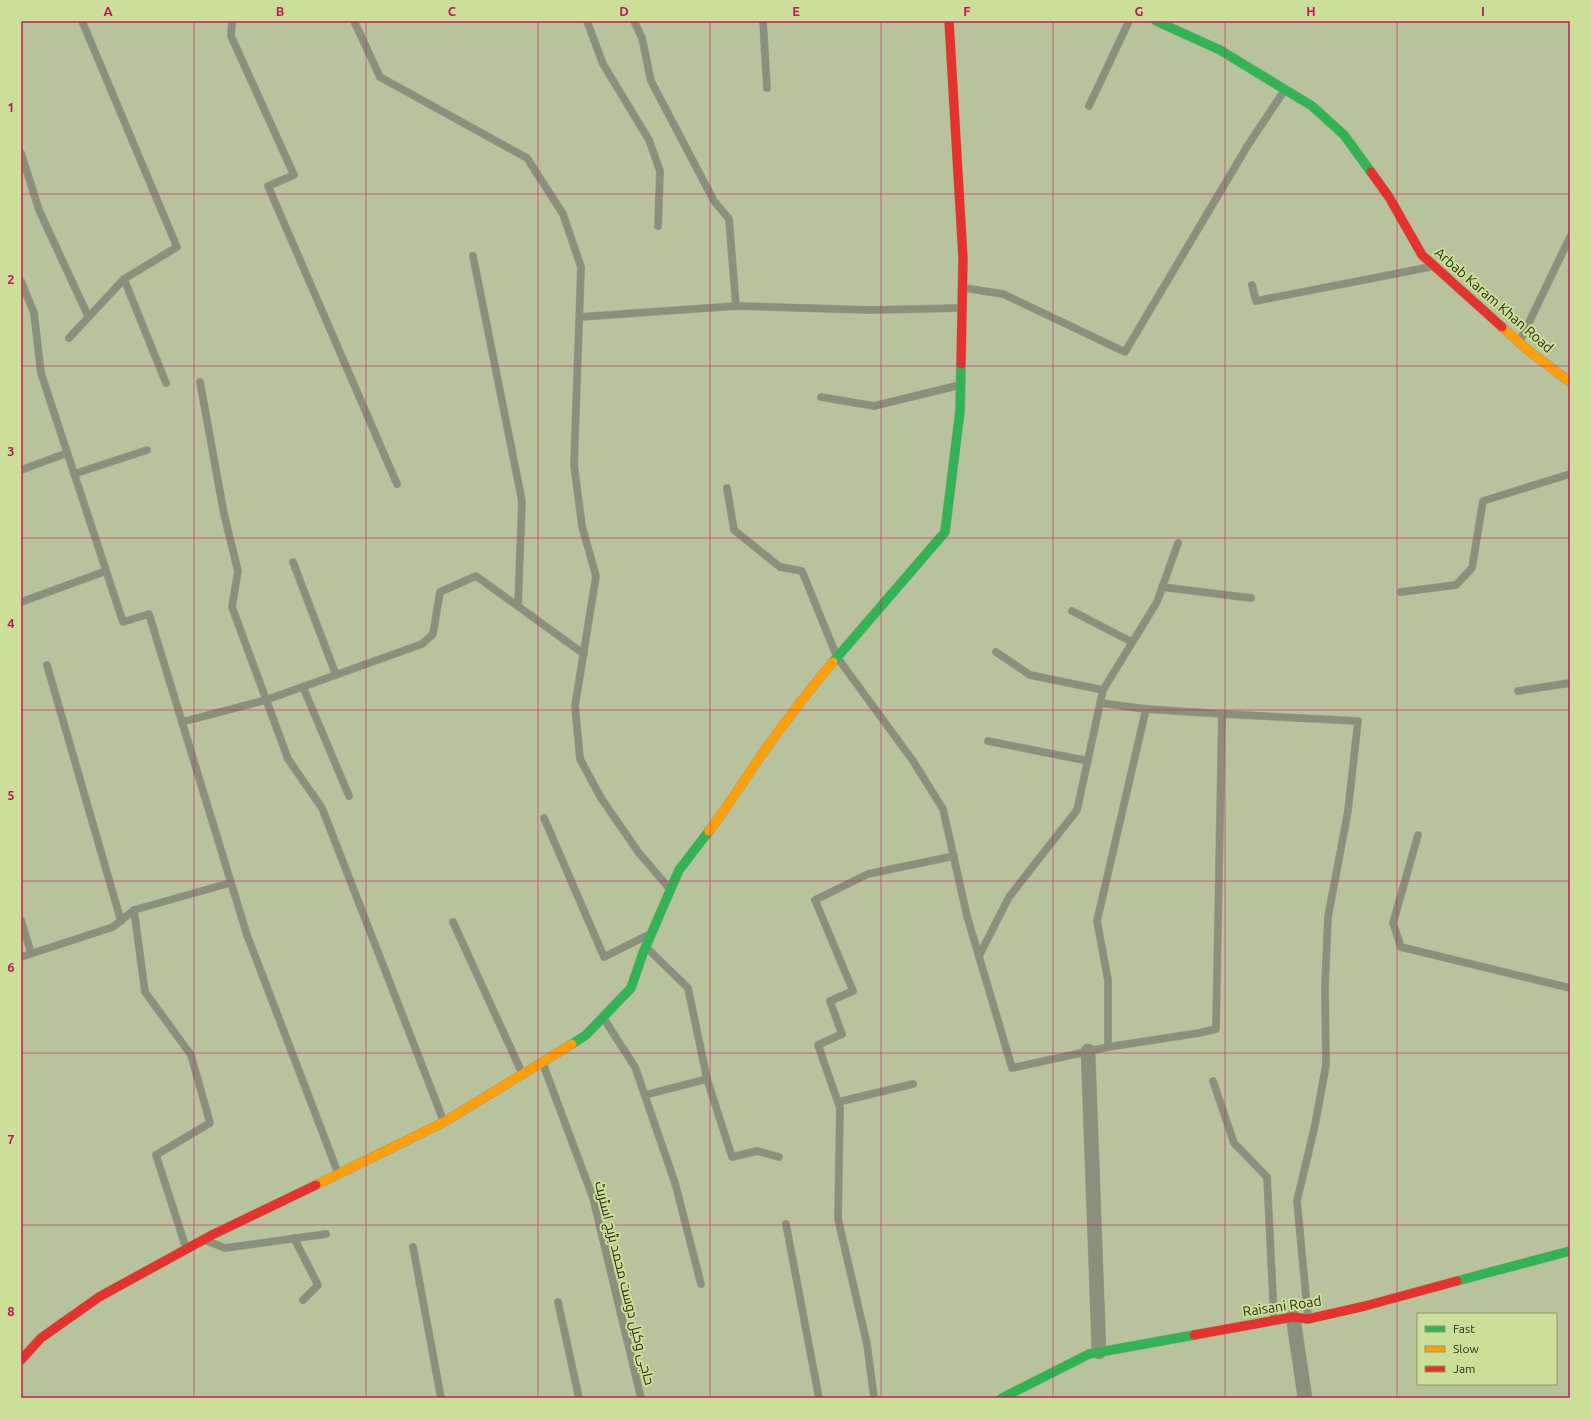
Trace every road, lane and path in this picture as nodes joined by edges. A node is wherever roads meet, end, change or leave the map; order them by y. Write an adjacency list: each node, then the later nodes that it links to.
1 (82, 21): 18 (lane)
2 (232, 21): 38 (lane)
3 (354, 21): 25 (lane)
4 (587, 21): 14 (lane)
5 (634, 21): 22 (lane)
6 (763, 21): 10 (lane)
7 (950, 21): 21 (street)
8 (1129, 21): 12 (lane)
9 (1156, 21): 11 (street, Arbab Karam Khan Road)
10 (767, 88)
11 (1285, 90): 17 (street, Arbab Karam Khan Road); 21 (lane)
12 (1089, 106)
13 (21, 153): 24 (lane)
14 (658, 226)
15 (1570, 237): 27 (lane)
16 (473, 256): 47 (lane)
17 (1434, 266): 20 (lane); 27 (street, Arbab Karam Khan Road)
18 (124, 279): 24 (lane); 30 (lane)
19 (21, 281): 34 (lane)
20 (1252, 285)
21 (962, 288): 23 (street)
22 (736, 306): 23 (lane); 25 (lane)
23 (962, 308): 31 (street)
24 (88, 316): 26 (lane)
25 (580, 317): 51 (lane)
26 (69, 338)
27 (1520, 343): 29 (street, Arbab Karam Khan Road)
28 (200, 382): 59 (lane)
29 (1570, 382)
30 (166, 383)
31 (960, 385): 32 (lane); 52 (street)
32 (821, 397)
33 (147, 450): 36 (lane)
34 (67, 453): 35 (lane); 36 (lane)
35 (21, 470)
36 (74, 474): 42 (lane)
37 (1570, 474): 44 (lane)
38 (397, 484)
39 (727, 488): 52 (lane)
40 (1178, 543): 43 (lane)
41 (293, 562): 54 (lane)
42 (106, 571): 46 (lane); 63 (lane)
43 (1162, 587): 45 (lane); 49 (lane)
44 (1401, 592)
45 (1251, 598)
46 (21, 602)
47 (518, 606): 51 (lane); 54 (lane)
48 (1072, 611): 49 (lane)
49 (1132, 642): 57 (lane)
50 (996, 652): 57 (lane)
51 (584, 654): 71 (lane)
52 (838, 657): 69 (lane); 71 (street)
53 (47, 665): 74 (lane)
54 (336, 675): 56 (lane)
55 (1570, 683): 58 (lane)
56 (303, 686): 59 (lane); 66 (lane)
57 (1103, 690): 60 (lane)
58 (1518, 691)
59 (266, 700): 63 (lane); 92 (lane)
60 (1100, 703): 61 (lane); 65 (lane)
61 (1146, 709): 62 (lane); 83 (lane)
62 (1222, 714): 83 (lane); 106 (lane)
63 (182, 722): 70 (lane)
64 (988, 741): 65 (lane)
65 (1088, 761): 79 (lane)
66 (349, 796)
67 (544, 818): 76 (lane)
68 (1418, 835): 81 (lane)
69 (954, 856): 79 (lane); 91 (lane)
70 (230, 883): 72 (lane); 94 (lane)
71 (671, 889): 76 (street)
72 (134, 910): 74 (lane); 100 (lane)
73 (21, 920): 78 (lane)
74 (121, 920): 78 (lane)
75 (453, 922): 86 (lane)
76 (652, 933): 77 (street)
77 (646, 946): 82 (street); 87 (lane)
78 (31, 953): 80 (lane)
79 (979, 956): 84 (lane)
80 (21, 957)
81 (1570, 988)
82 (603, 1017): 85 (street); 90 (lane)
83 (1108, 1047): 84 (lane)
84 (1088, 1051): 108 (street)
85 (542, 1062): 86 (street); 112 (lane, حاجی وکیل دوست محمد بڑیچ اسٹریٹ)
86 (523, 1074): 92 (street)
87 (707, 1079): 90 (lane); 93 (lane)
88 (1213, 1081): 107 (lane)
89 (913, 1084): 91 (lane)
90 (645, 1095): 102 (lane)
91 (838, 1102): 114 (lane)
92 (444, 1122): 94 (street)
93 (779, 1157)
94 (338, 1173): 98 (street)
95 (786, 1224): 113 (lane)
96 (326, 1234): 97 (lane)
97 (294, 1238): 98 (lane); 103 (lane)
98 (203, 1240): 100 (street)
99 (413, 1248): 110 (lane)
100 (186, 1249): 109 (street)
101 (1570, 1251): 106 (street, Raisani Road)
102 (701, 1284)
103 (303, 1300)
104 (558, 1302): 111 (lane)
105 (1293, 1317): 106 (street, Raisani Road); 107 (street, Raisani Road); 116 (street)
106 (1308, 1318)
107 (1274, 1320): 108 (street, Raisani Road)
108 (1099, 1352): 115 (street, Raisani Road)
109 (24, 1354)
110 (441, 1398)
111 (579, 1398)
112 (640, 1398)
113 (820, 1398)
114 (874, 1398)
115 (1002, 1398)
116 (1305, 1398)

